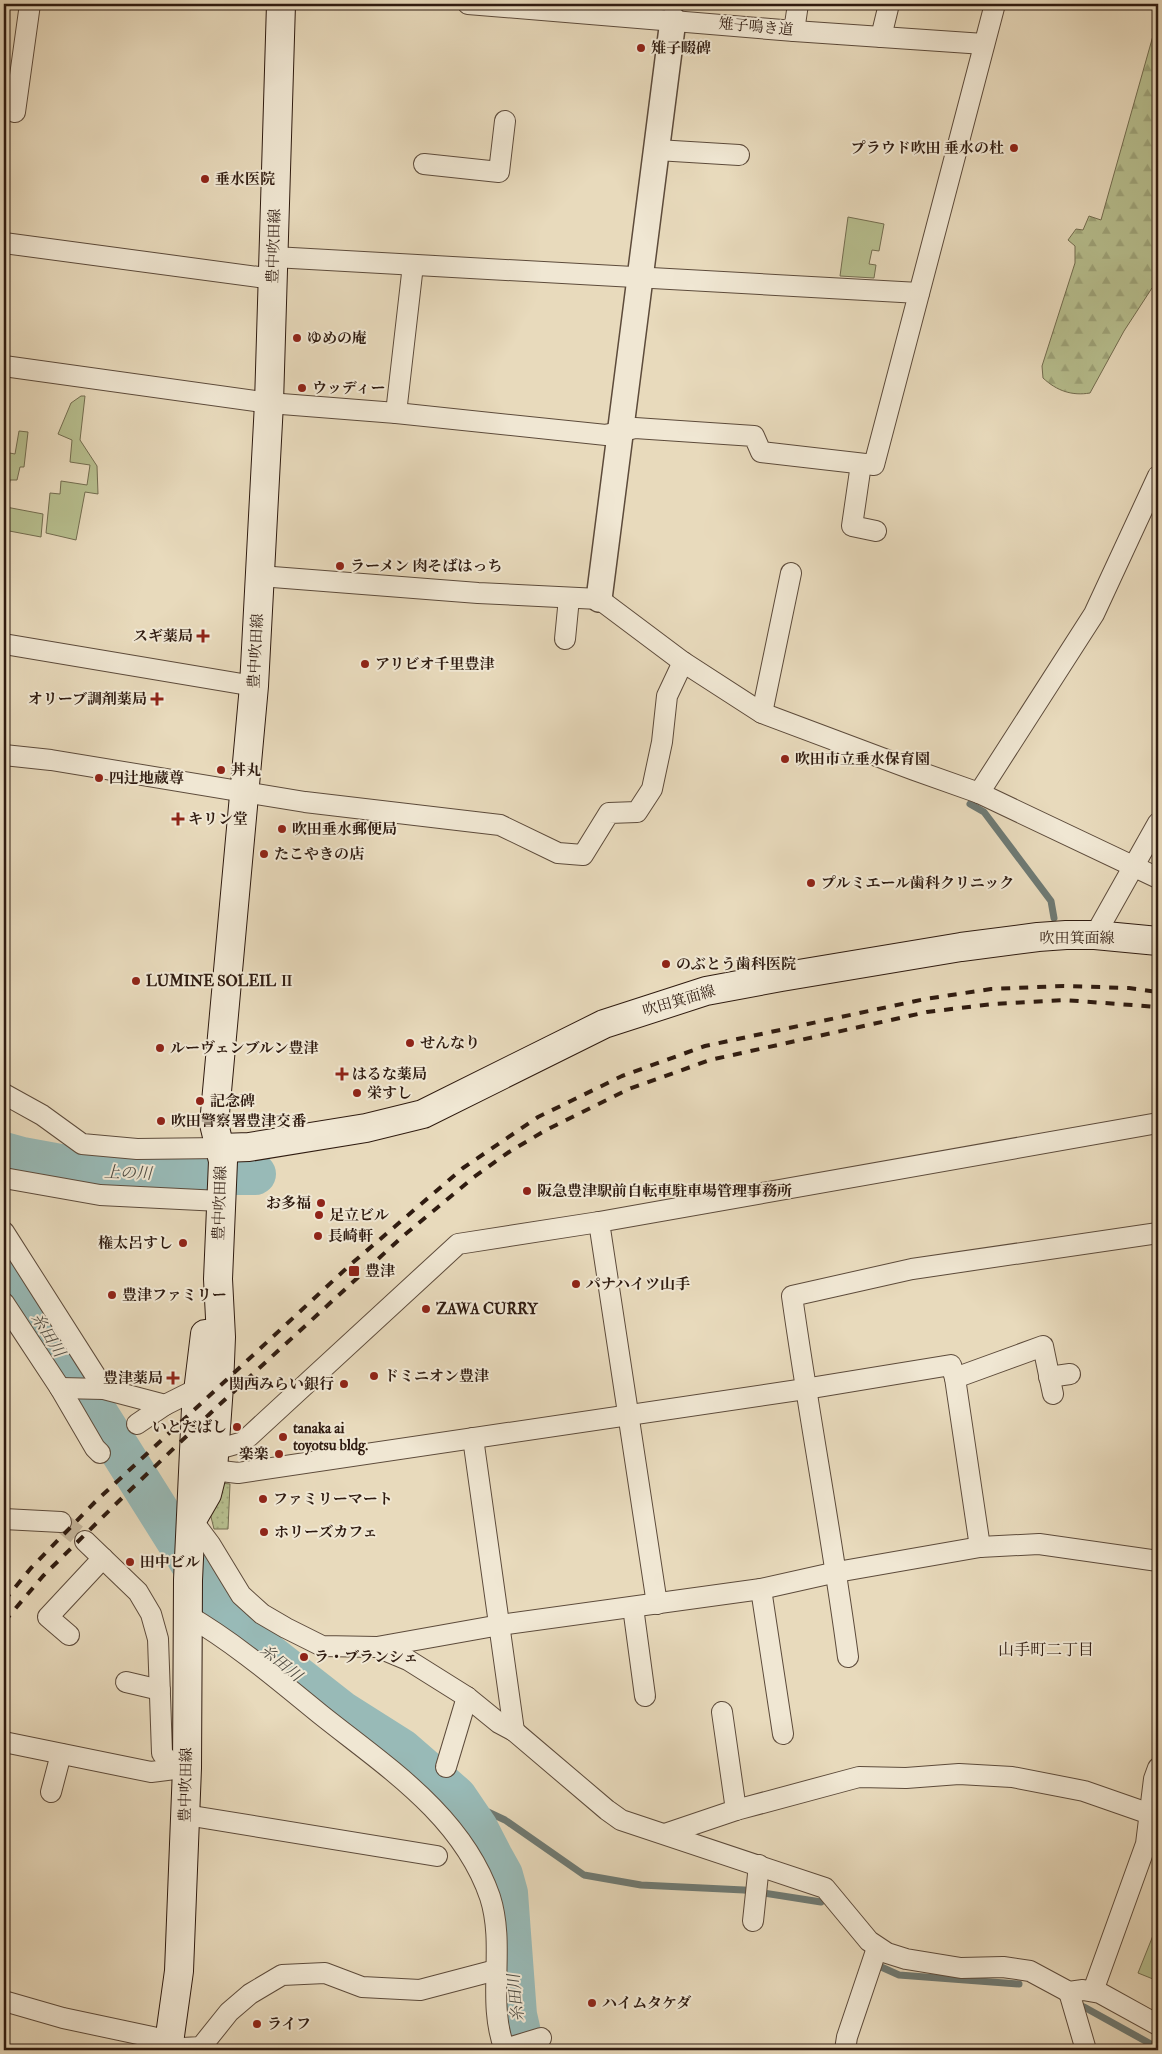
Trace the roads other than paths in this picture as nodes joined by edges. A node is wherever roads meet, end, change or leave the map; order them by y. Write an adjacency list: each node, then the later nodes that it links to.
1 (30, 4): 11 (street)
2 (281, 4): 18 (main road, 豊中吹田線)
3 (468, 4): 7 (street, 雉子鳴き道)
4 (798, 4): 8 (street)
5 (888, 4): 9 (street)
6 (995, 4): 10 (street)
7 (673, 12): 8 (street, 雉子鳴き道); 13 (street)
8 (794, 31): 9 (street, 雉子鳴き道)
9 (881, 37): 10 (street, 雉子鳴き道)
10 (984, 44): 20 (street)
11 (15, 112)
12 (505, 121): 15 (street)
13 (657, 150): 14 (street); 19 (street)
14 (739, 155)
15 (424, 164)
16 (4, 243): 18 (street)
17 (413, 265): 18 (street); 19 (street); 23 (street)
18 (274, 268): 22 (main road, 豊中吹田線)
19 (641, 278): 20 (street); 24 (street)
20 (919, 293): 25 (street)
21 (4, 366): 22 (street)
22 (269, 404): 23 (street); 29 (main road, 豊中吹田線)
23 (396, 413): 24 (street)
24 (620, 430): 25 (street); 31 (street)
25 (861, 464): 27 (street)
26 (1158, 476): 39 (street)
27 (876, 531)
28 (791, 573): 36 (street)
29 (260, 576): 30 (street); 35 (main road, 豊中吹田線)
30 (569, 598): 31 (street); 32 (street)
31 (599, 599): 34 (street)
32 (565, 638)
33 (4, 644): 35 (street)
34 (683, 662): 36 (street); 38 (street)
35 (254, 686): 38 (main road, 豊中吹田線)
36 (762, 713): 39 (street)
37 (4, 755): 38 (street)
38 (244, 791): 47 (main road, 豊中吹田線)
39 (979, 793): 41 (street)
40 (1158, 823): 41 (street)
41 (1134, 866): 42 (street); 43 (street)
42 (1158, 878)
43 (1095, 935): 44 (main road, 吹田箕面線); 47 (main road, 吹田箕面線)
44 (1158, 941)
45 (4, 1094): 47 (street)
46 (1158, 1123): 50 (street)
47 (222, 1155): 49 (main road, 豊中吹田線)
48 (4, 1178): 49 (street)
49 (220, 1195): 53 (main road, 豊中吹田線)
50 (599, 1222): 62 (street); 66 (street)
51 (4, 1232): 59 (street)
52 (1158, 1233): 60 (street)
53 (218, 1295): 58 (main road, 豊中吹田線); 66 (main road, 豊中吹田線)
54 (4, 1303): 57 (street)
55 (1070, 1374): 56 (street)
56 (954, 1378): 60 (street); 71 (street)
57 (60, 1388): 59 (street); 65 (street)
58 (199, 1388): 61 (street); 69 (main road, 豊中吹田線)
59 (104, 1389): 61 (street)
60 (805, 1390): 62 (street); 74 (street)
61 (165, 1405): 63 (street)
62 (629, 1416): 64 (street); 76 (street)
63 (138, 1424)
64 (473, 1438): 66 (street); 79 (street)
65 (100, 1453)
66 (214, 1460): 69 (main road, 豊中吹田線)
67 (4, 1518): 68 (street)
68 (61, 1522)
69 (191, 1533): 78 (main road, 豊中吹田線); 81 (street)
70 (85, 1541): 72 (street)
71 (980, 1547): 73 (street); 74 (street)
72 (103, 1558): 80 (street); 84 (street)
73 (1158, 1561)
74 (837, 1572): 75 (street); 82 (street)
75 (761, 1588): 76 (street); 89 (street)
76 (657, 1604): 77 (street)
77 (632, 1607): 79 (street); 85 (street)
78 (187, 1614): 93 (main road, 豊中吹田線); 104 (street)
79 (500, 1625): 81 (street); 88 (street)
80 (69, 1635)
81 (376, 1647): 86 (street)
82 (848, 1657)
83 (126, 1682): 84 (street)
84 (160, 1690): 93 (street)
85 (645, 1696)
86 (467, 1698): 88 (street); 92 (street)
87 (722, 1712): 96 (street)
88 (514, 1731): 99 (street)
89 (783, 1734)
90 (4, 1742): 91 (street)
91 (61, 1754): 93 (street); 95 (street)
92 (446, 1767)
93 (180, 1768): 98 (main road, 豊中吹田線)
94 (1158, 1768): 97 (street)
95 (51, 1792)
96 (736, 1810): 97 (street); 99 (street)
97 (1150, 1814): 105 (street)
98 (186, 1815): 100 (street); 110 (main road, 豊中吹田線)
99 (664, 1834): 101 (street)
100 (437, 1856)
101 (759, 1873): 102 (street); 103 (street)
102 (754, 1912)
103 (877, 1948): 106 (street); 112 (street)
104 (496, 1970): 110 (street); 111 (street)
105 (1093, 1991): 106 (street); 108 (street)
106 (1069, 1992): 113 (street)
107 (4, 2001): 110 (street)
108 (1158, 2025)
109 (541, 2038): 111 (street)
110 (169, 2047)
111 (505, 2050)
112 (845, 2050)
113 (1086, 2050)

